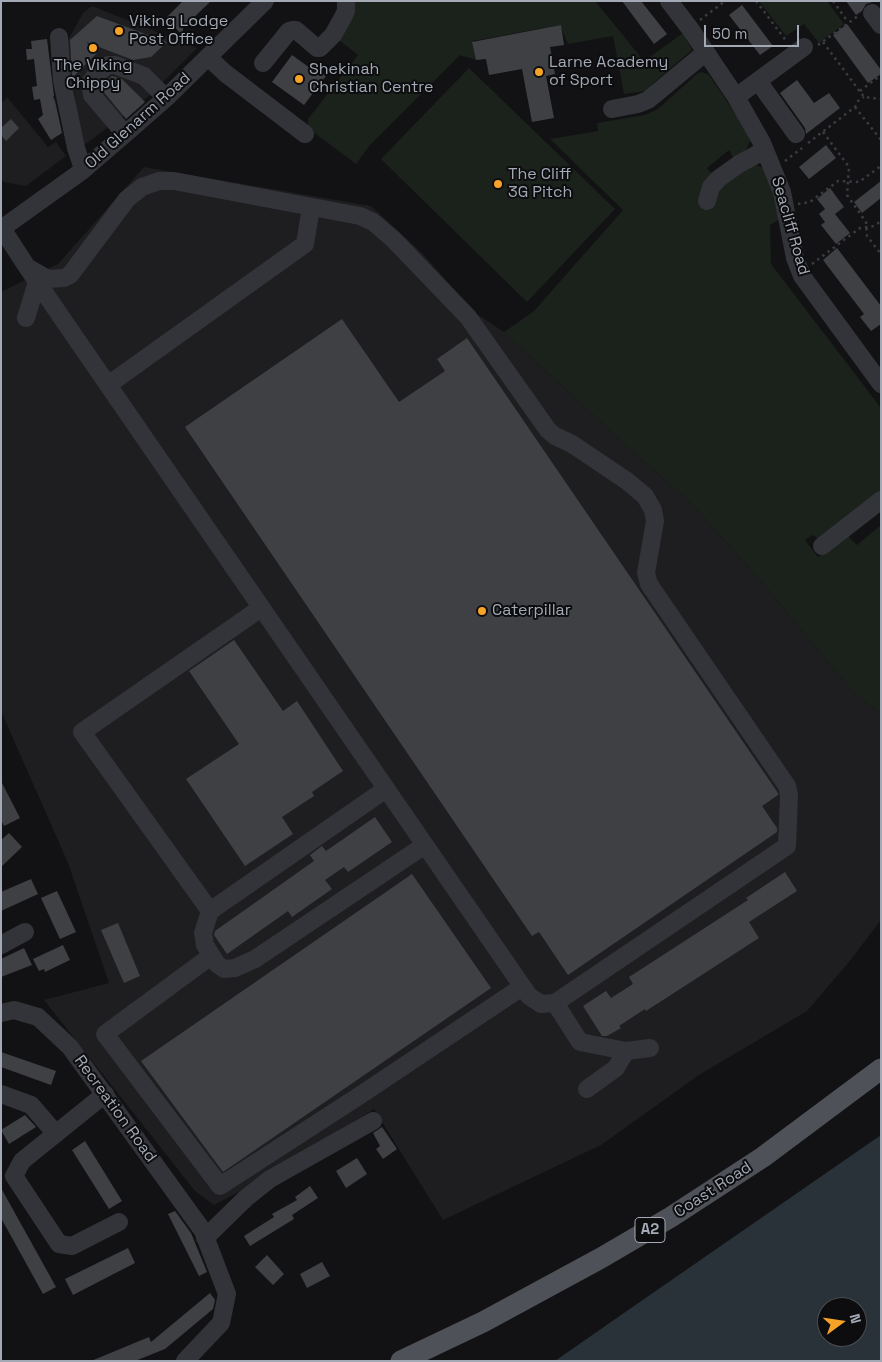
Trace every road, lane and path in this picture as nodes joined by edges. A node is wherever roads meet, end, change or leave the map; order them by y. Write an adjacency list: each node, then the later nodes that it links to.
1 (265, 1): 14 (street, Old Glenarm Road)
2 (346, 1): 15 (street)
3 (669, 1): 9 (street, Seacliff Road)
4 (725, 1): 9 (path)
5 (756, 1): 12 (path)
6 (833, 1): 8 (path)
7 (876, 19): 8 (path)
8 (848, 22): 11 (path)
9 (689, 28): 13 (street, Seacliff Road)
10 (59, 37): 33 (street)
11 (823, 42): 12 (path); 18 (path)
12 (800, 50): 17 (street)
13 (706, 52): 19 (street, Seacliff Road); 24 (street)
14 (208, 57): 21 (street, Old Glenarm Road); 27 (street)
15 (263, 62)
16 (881, 75): 18 (path)
17 (758, 81): 19 (street); 28 (street)
18 (860, 91): 20 (path)
19 (736, 97): 30 (street, Seacliff Road)
20 (864, 97): 22 (path); 23 (path)
21 (166, 98): 26 (street, Old Glenarm Road); 26 (street)
22 (881, 100)
23 (855, 107): 25 (path); 29 (path)
24 (612, 109)
25 (823, 132): 31 (path); 34 (path)
26 (125, 134): 33 (street, Old Glenarm Road)
27 (305, 134)
28 (796, 134)
29 (881, 140)
30 (765, 150): 35 (street); 37 (street, Seacliff Road)
31 (791, 156)
32 (881, 166): 34 (path)
33 (83, 169): 40 (street, Old Glenarm Road)
34 (848, 182): 37 (path); 39 (path)
35 (707, 201)
36 (312, 207): 42 (street); 48 (street); 59 (street)
37 (785, 207): 43 (street, Seacliff Road)
38 (881, 221): 39 (path)
39 (867, 227): 41 (path); 43 (path)
40 (2, 228): 42 (street)
41 (881, 254)
42 (27, 267): 44 (street)
43 (800, 272): 46 (street, Seacliff Road)
44 (38, 282): 45 (street); 48 (street)
45 (26, 318)
46 (876, 366): 47 (street, Seacliff Road)
47 (881, 384)
48 (108, 385): 51 (street)
49 (881, 500): 50 (street)
50 (822, 546)
51 (262, 608): 52 (street); 54 (street)
52 (386, 789): 53 (street); 54 (street)
53 (425, 845): 57 (street); 58 (street)
54 (210, 911): 57 (street)
55 (25, 932): 56 (street)
56 (1, 946)
57 (211, 956): 58 (street)
58 (522, 987): 59 (street)
59 (543, 1008): 62 (street)
60 (1, 1013): 66 (street, Recreation Road)
61 (650, 1048): 62 (street)
62 (626, 1051): 64 (street)
63 (881, 1069): 72 (main road, Coast Road / A2)
64 (587, 1089)
65 (1, 1094): 68 (street)
66 (105, 1094): 68 (street); 70 (street, Recreation Road)
67 (372, 1121): 70 (street)
68 (56, 1134): 69 (street)
69 (119, 1222)
70 (205, 1238): 71 (street, Recreation Road)
71 (185, 1361)
72 (401, 1361)

